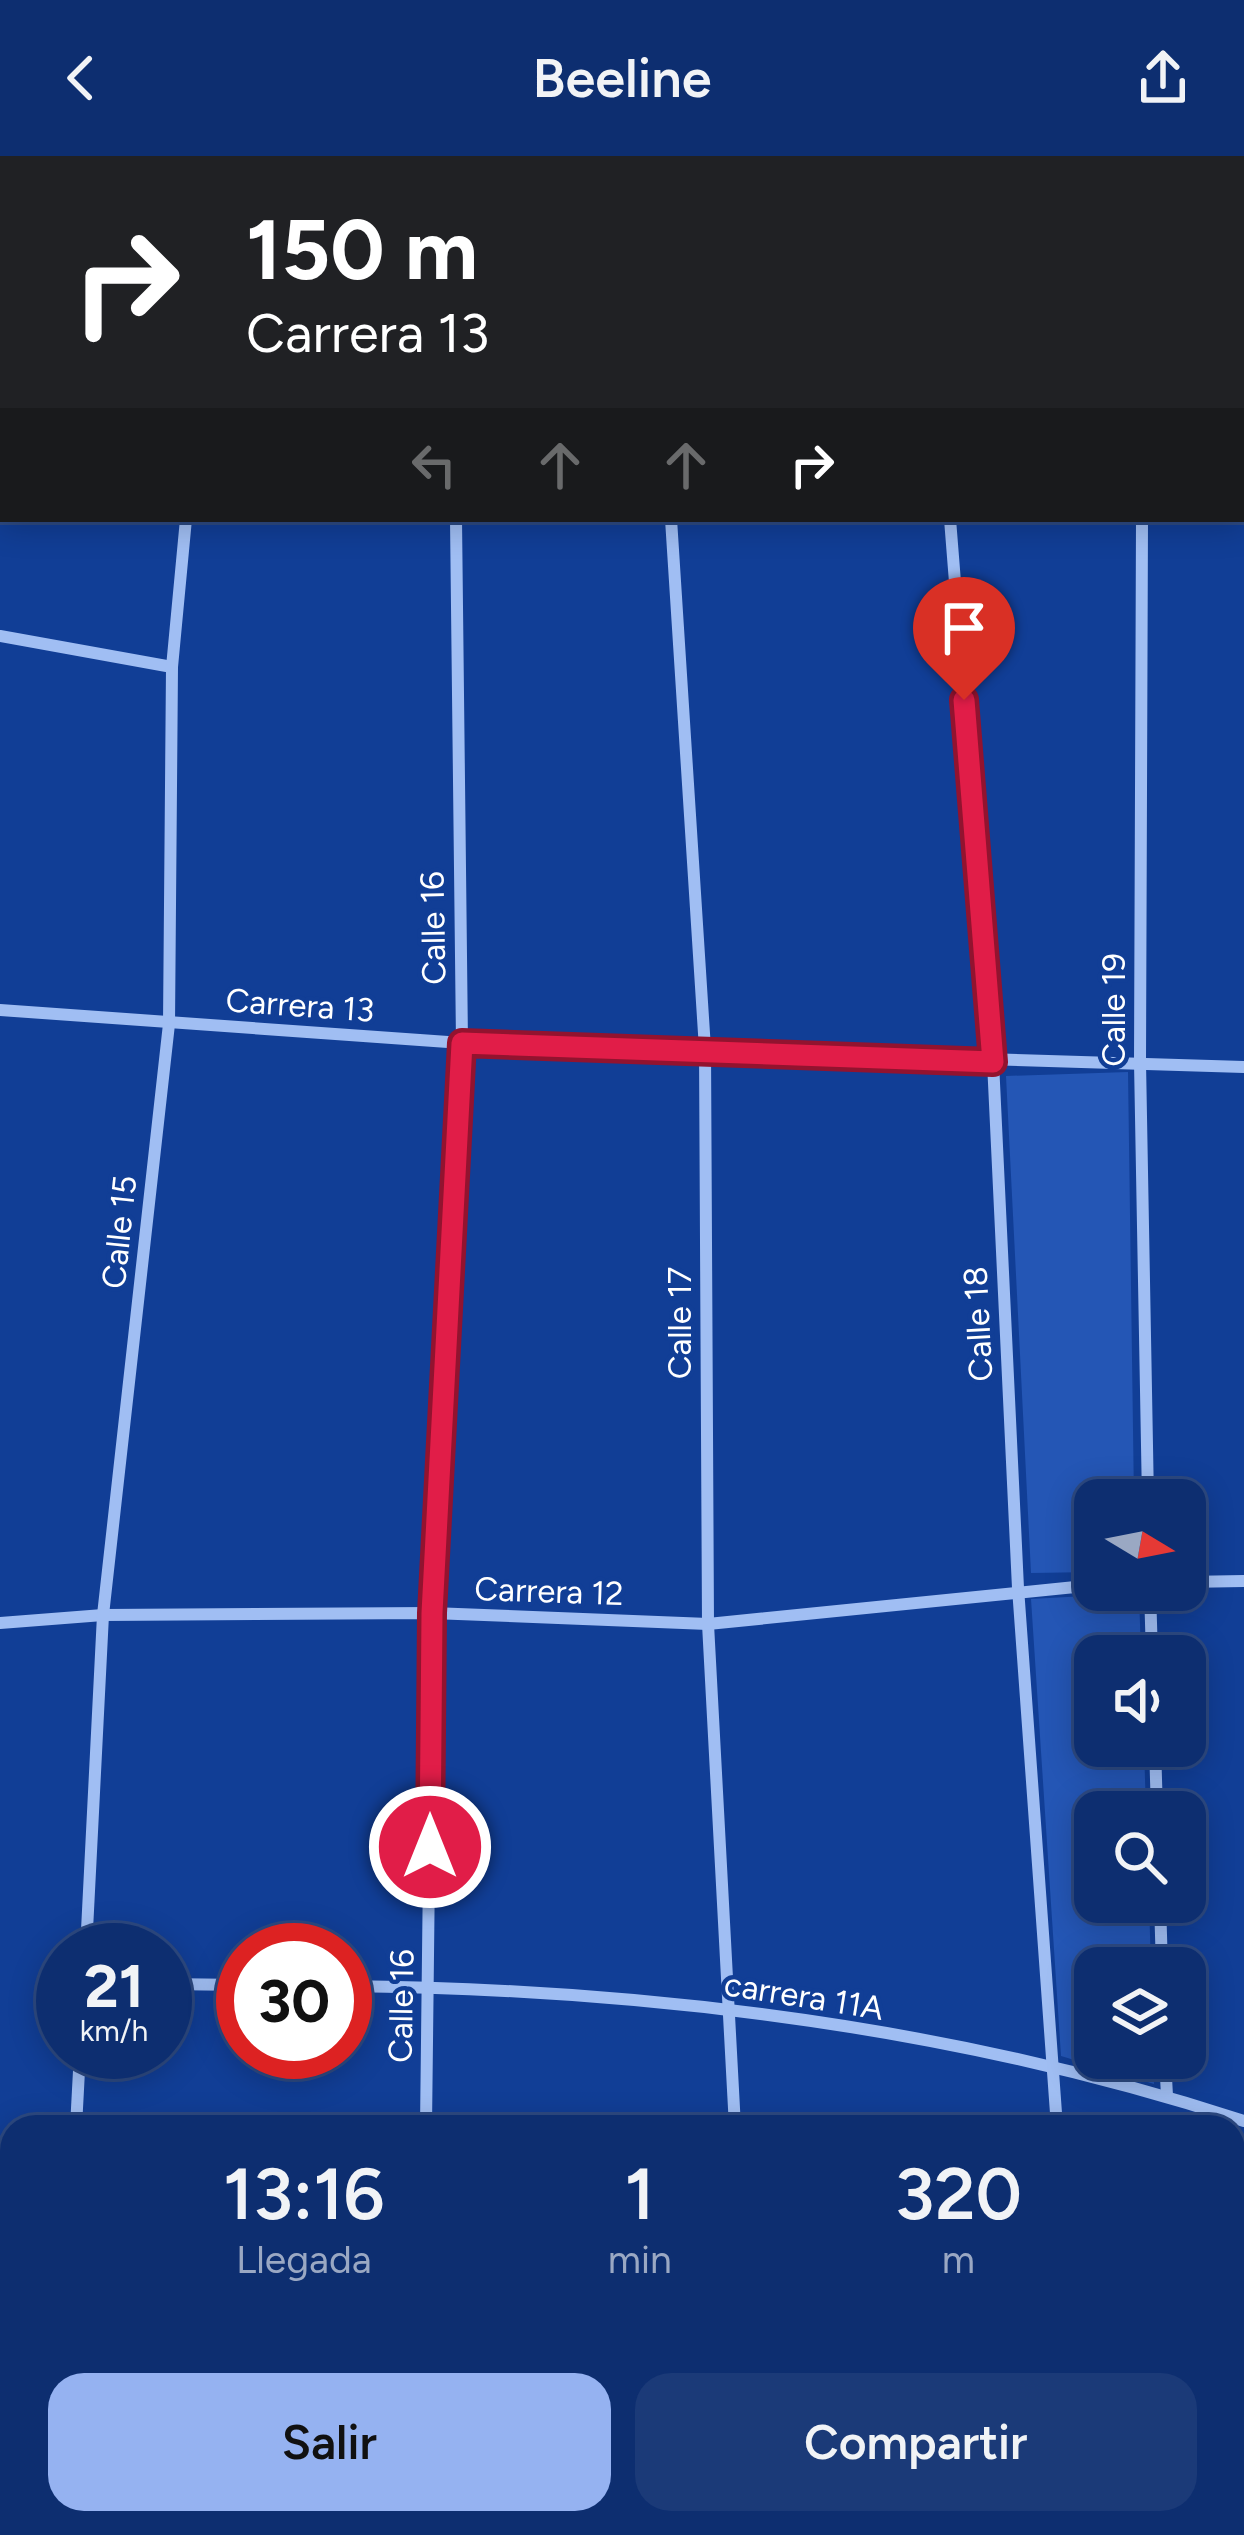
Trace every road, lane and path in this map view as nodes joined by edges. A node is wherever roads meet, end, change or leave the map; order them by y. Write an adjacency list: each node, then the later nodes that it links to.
1 (186, 522): 7 (street, Calle 15)
2 (456, 522): 10 (street, Calle 16)
3 (671, 522): 11 (street, Calle 17)
4 (950, 522): 12 (street, Calle 18)
5 (1142, 522): 13 (street, Calle 19)
6 (0, 636): 7 (street)
7 (172, 668): 9 (street, Calle 15)
8 (0, 1010): 9 (street, Carrera 13)
9 (170, 1024): 10 (street, Carrera 13); 21 (street, Calle 15)
10 (462, 1043): 11 (street, Carrera 13); 20 (street, Calle 16)
11 (705, 1049): 12 (street, Carrera 13); 23 (street, Calle 17)
12 (993, 1062): 13 (street, Carrera 13); 19 (street, Calle 18)
13 (1140, 1062): 14 (street, Carrera 13); 15 (street, Calle 19)
14 (1244, 1066)
15 (1148, 1479)
16 (1244, 1581): 17 (street)
17 (1206, 1582)
18 (1074, 1586): 19 (street, Carrera 12)
19 (1018, 1588): 23 (street, Carrera 12); 28 (street, Calle 18)
20 (432, 1613): 21 (street, Carrera 12); 23 (street, Carrera 12); 26 (street, Calle 16)
21 (103, 1615): 22 (street, Carrera 12); 24 (street, Calle 15)
22 (0, 1623)
23 (708, 1624): 27 (street, Calle 17)
24 (87, 1923)
25 (372, 1986): 26 (street, carrera 11A)
26 (429, 1987): 27 (street, carrera 11A); 33 (street, Calle 16)
27 (733, 2009): 28 (street, carrera 11A); 34 (street, Calle 17)
28 (1053, 2065): 31 (street, carrera 11A); 35 (street, Calle 18)
29 (79, 2079): 32 (street)
30 (1167, 2079): 31 (street)
31 (1167, 2096): 36 (street, carrera 11A)
32 (77, 2115)
33 (426, 2115)
34 (736, 2115)
35 (1056, 2115)
36 (1226, 2115)

